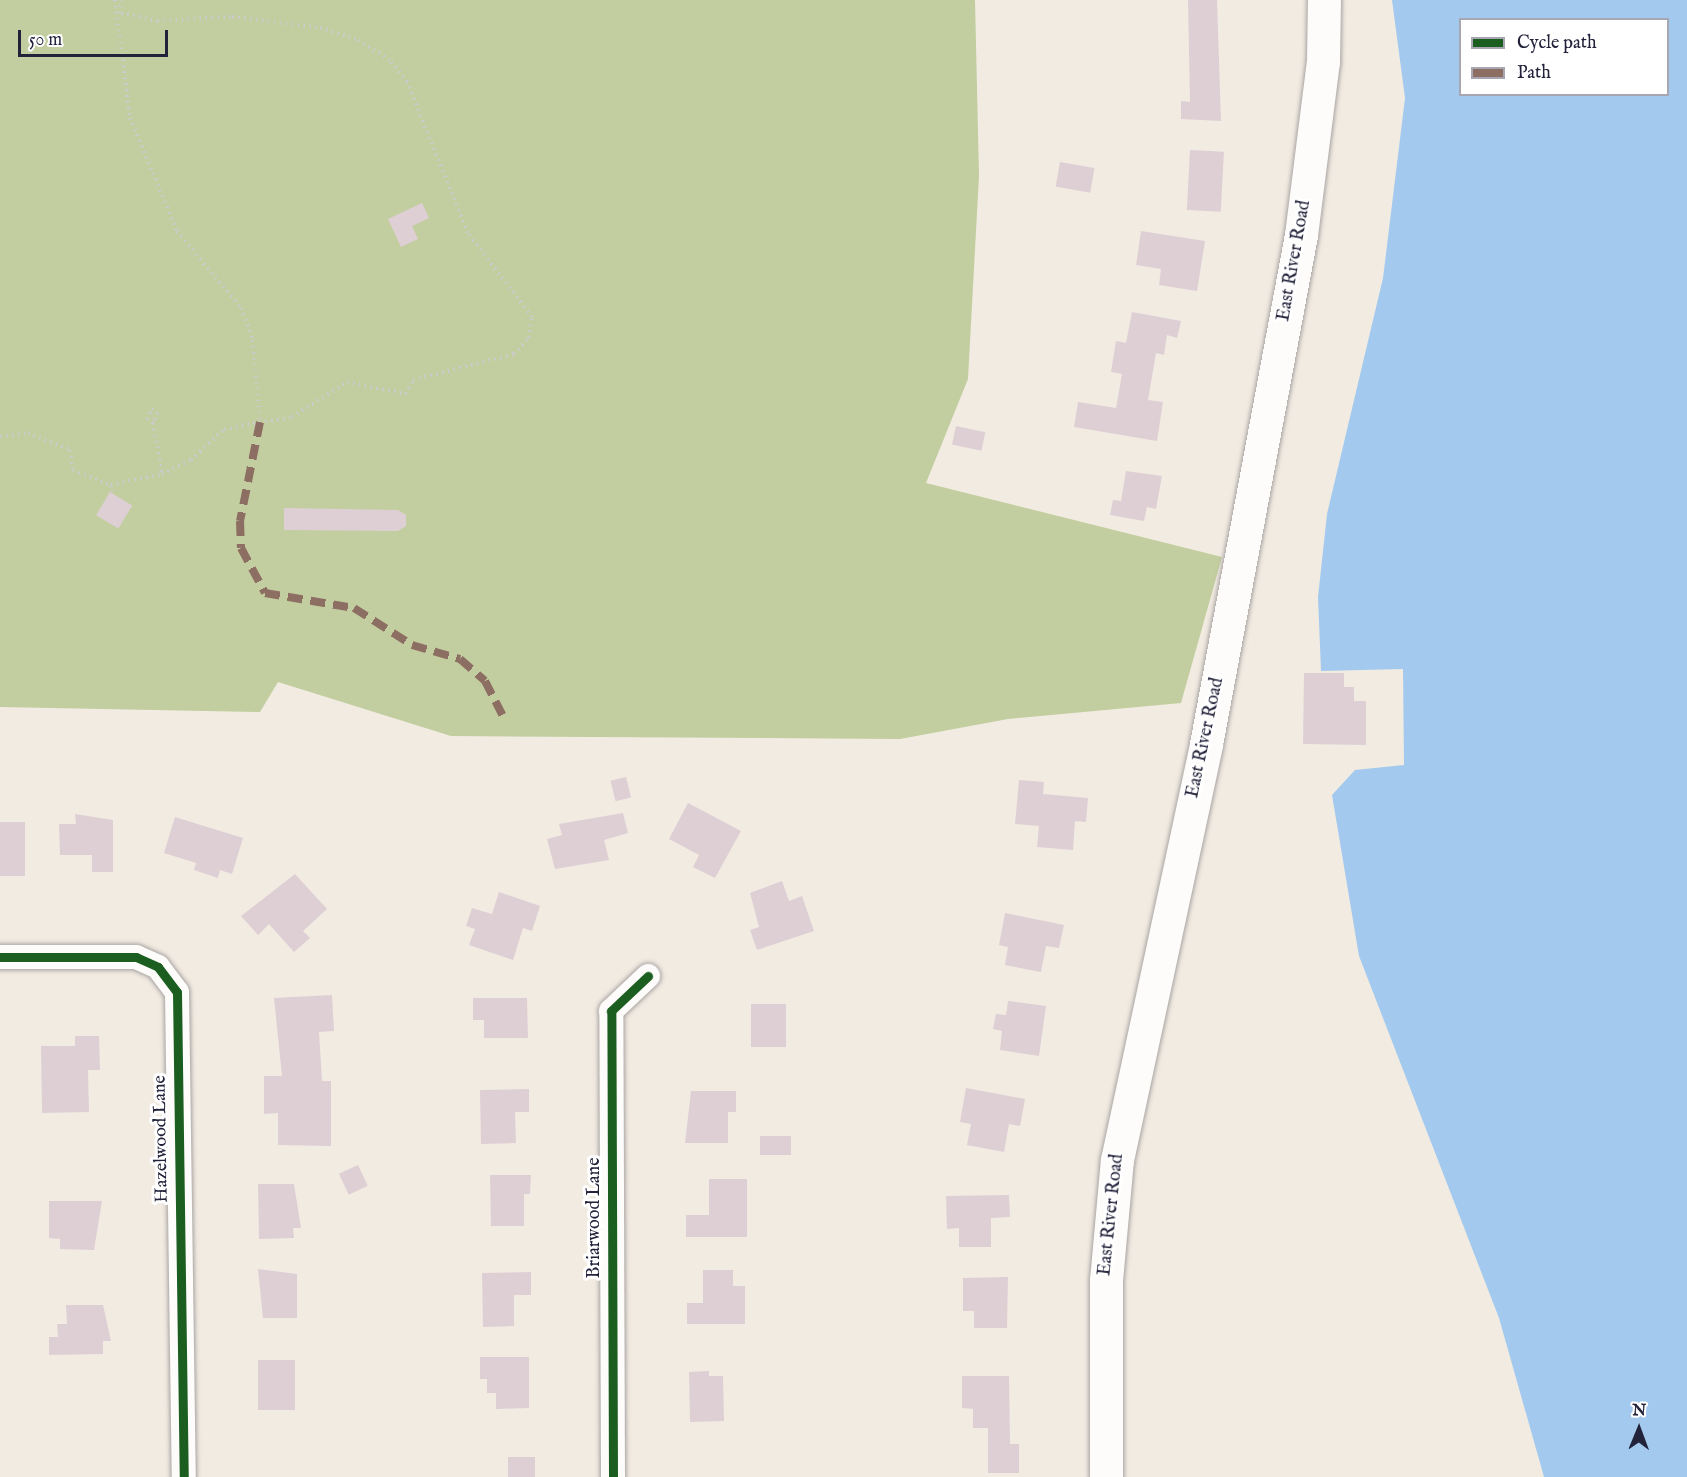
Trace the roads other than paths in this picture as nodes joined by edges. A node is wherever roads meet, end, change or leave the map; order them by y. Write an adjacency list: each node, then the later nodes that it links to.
1 (1324, 0): 6 (main road, East River Road)
2 (0, 957): 4 (street, Hazelwood Lane)
3 (648, 975): 5 (street, Briarwood Lane)
4 (184, 1477)
5 (613, 1477)
6 (1106, 1477)

